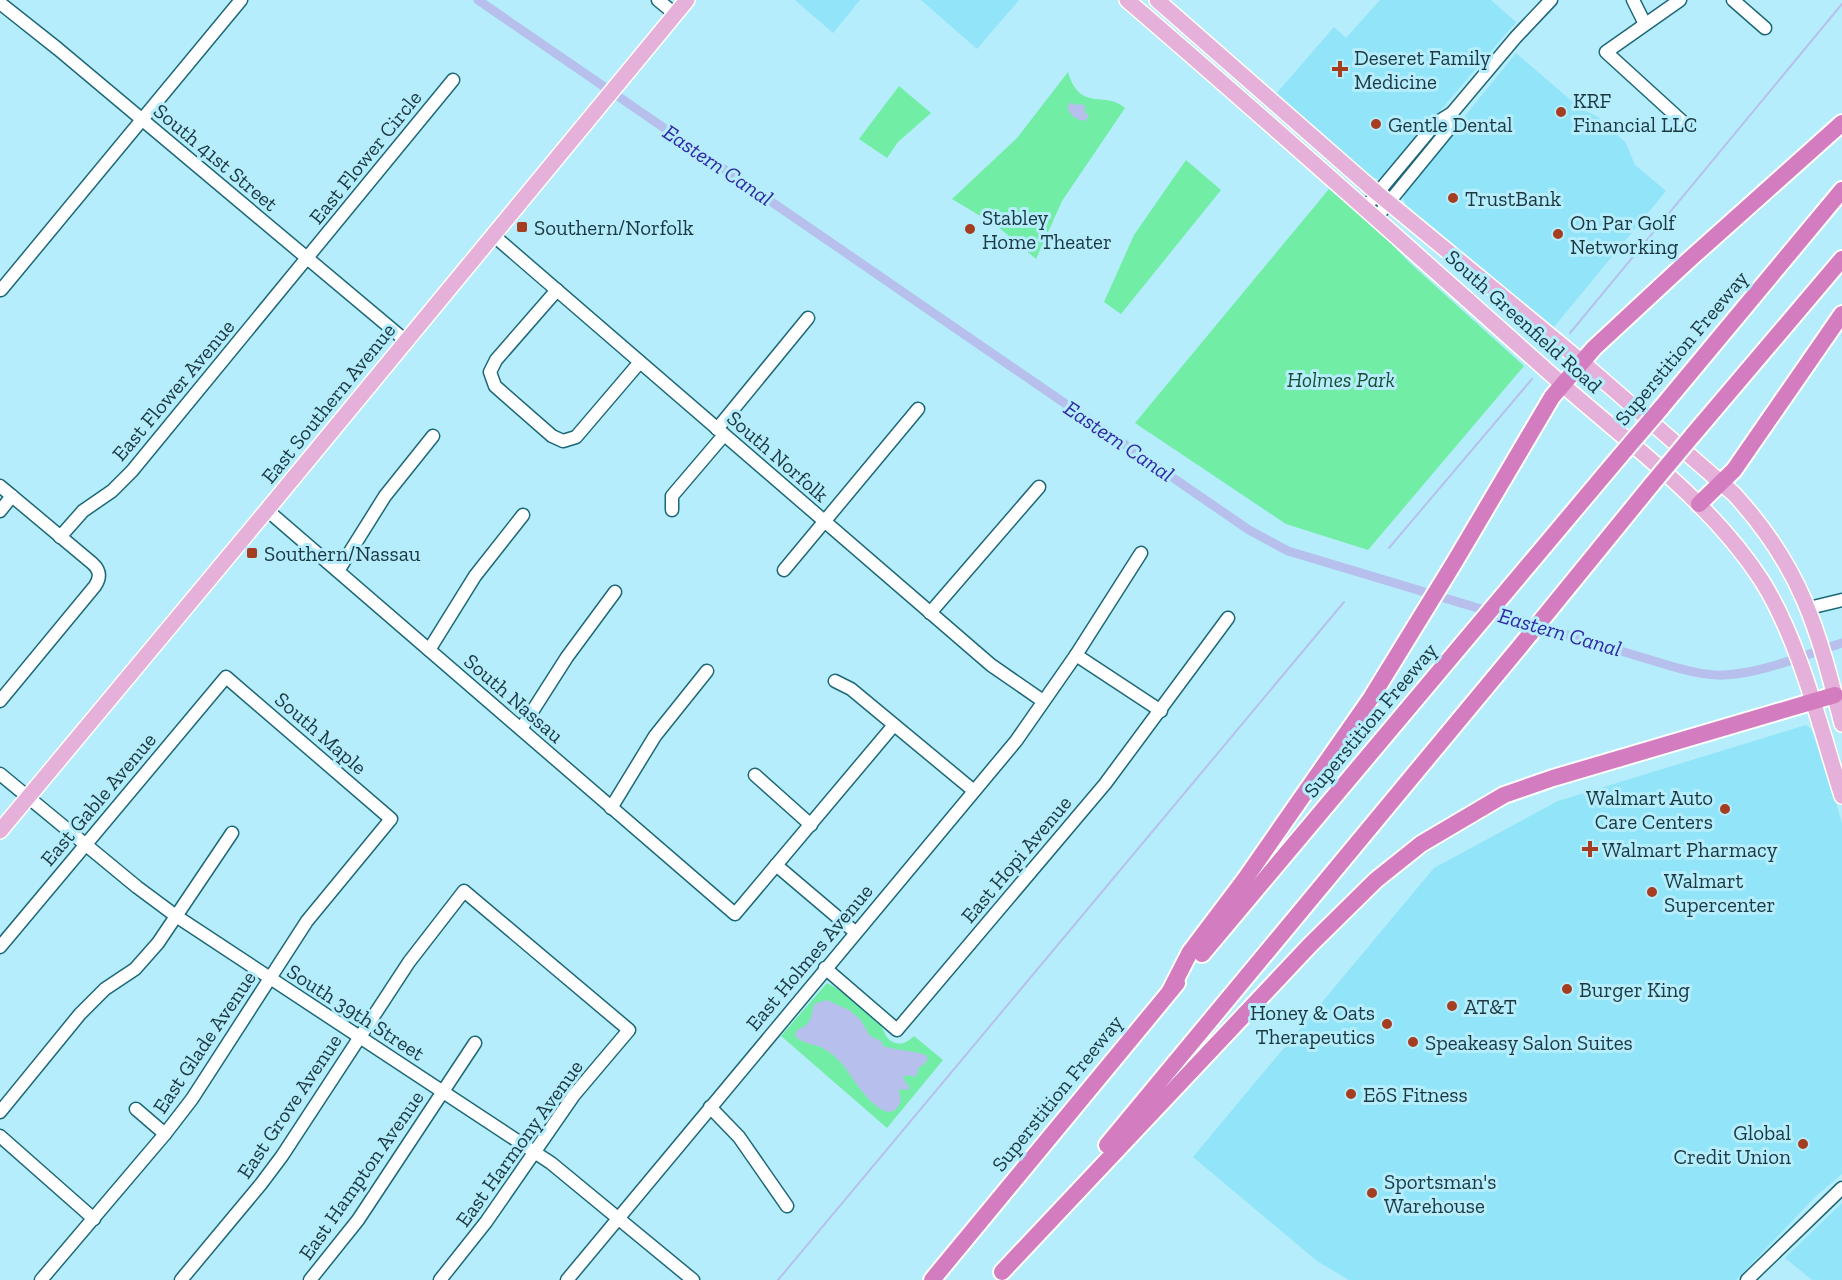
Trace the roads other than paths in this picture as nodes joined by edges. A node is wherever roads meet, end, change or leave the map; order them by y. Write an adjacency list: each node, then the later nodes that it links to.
1 (241, 0): 15 (street)
2 (658, 0): 11 (street)
3 (687, 0): 11 (main road, East Southern Avenue)
4 (1127, 0): 20 (main road, South Greenfield Road)
5 (1156, 0): 19 (main road, South Greenfield Road)
6 (1551, 0): 19 (street)
7 (1633, 0): 12 (street)
8 (1680, 0): 12 (street)
9 (1733, 0): 13 (street)
10 (0, 3): 15 (street, South 41st Street)
11 (675, 14): 21 (main road, East Southern Avenue)
12 (1645, 24): 17 (street)
13 (1765, 28)
14 (453, 80): 22 (street, East Flower Circle)
15 (142, 119): 22 (street, South 41st Street); 24 (street)
16 (1842, 123): 30 (highway)
17 (1685, 124)
18 (1842, 190): 85 (highway, Superstition Freeway, bridge)
19 (1383, 198): 20 (street); 30 (main road, South Greenfield Road)
20 (1371, 213): 31 (main road, South Greenfield Road)
21 (493, 236): 25 (street, South Norfolk); 28 (main road, East Southern Avenue)
22 (306, 259): 28 (street, South 41st Street); 45 (street, East Flower Avenue)
23 (1842, 259): 99 (highway, bridge)
24 (2, 290)
25 (556, 290): 29 (street, South Norfolk); 29 (street)
26 (1842, 314): 35 (highway)
27 (808, 318): 33 (street)
28 (406, 341): 40 (main road, East Southern Avenue)
29 (640, 362): 33 (street, South Norfolk)
30 (1582, 362): 31 (highway); 35 (main road, South Greenfield Road)
31 (1562, 384): 39 (main road, South Greenfield Road); 85 (highway)
32 (918, 409): 44 (street)
33 (720, 432): 41 (street); 44 (street, South Norfolk)
34 (433, 436): 48 (street)
35 (1722, 482): 39 (highway); 51 (main road, South Greenfield Road)
36 (0, 486): 38 (street)
37 (1040, 487): 52 (street)
38 (12, 496): 42 (street); 45 (street)
39 (1699, 504): 62 (main road, South Greenfield Road)
40 (267, 510): 48 (street, South Nassau); 71 (main road, East Southern Avenue)
41 (672, 510)
42 (0, 511)
43 (522, 515): 54 (street)
44 (825, 522): 47 (street); 52 (street, South Norfolk)
45 (60, 537): 60 (street)
46 (1141, 553): 55 (street, East Holmes Avenue)
47 (784, 570)
48 (338, 571): 54 (street, South Nassau)
49 (615, 592): 66 (street)
50 (1842, 600): 51 (street)
51 (1809, 608): 59 (main road, South Greenfield Road)
52 (930, 613): 61 (street, South Norfolk)
53 (1228, 618): 63 (street, East Hopi Avenue)
54 (429, 650): 66 (street, South Nassau)
55 (1076, 655): 61 (street, East Holmes Avenue); 63 (street)
56 (706, 671): 72 (street)
57 (226, 677): 73 (street, South Maple); 77 (street, East Gable Avenue)
58 (835, 681): 65 (street)
59 (1835, 695): 62 (highway); 64 (main road, South Greenfield Road)
60 (0, 700)
61 (1043, 700): 69 (street, East Holmes Avenue)
62 (1812, 702): 70 (main road, South Greenfield Road); 99 (highway)
63 (1161, 711): 83 (street, East Hopi Avenue)
64 (1842, 724)
65 (894, 725): 69 (street); 74 (street)
66 (520, 729): 72 (street, South Nassau)
67 (0, 774): 71 (street, South 39th Street)
68 (755, 775): 74 (street)
69 (974, 790): 81 (street, East Holmes Avenue)
70 (1842, 796)
71 (28, 798): 75 (main road, East Southern Avenue); 77 (street, South 39th Street)
72 (611, 808): 78 (street, South Nassau)
73 (391, 819): 84 (street, East Glade Avenue)
74 (811, 825): 78 (street)
75 (0, 831)
76 (232, 833): 80 (street)
77 (86, 845): 80 (street, South 39th Street); 82 (street, East Gable Avenue)
78 (776, 865): 81 (street)
79 (464, 891): 86 (street, East Grove Avenue); 94 (street, East Harmony Avenue)
80 (176, 916): 84 (street, South 39th Street); 91 (street)
81 (855, 932): 83 (street, East Holmes Avenue)
82 (0, 947)
83 (825, 968): 89 (street, East Holmes Avenue)
84 (269, 979): 86 (street, South 39th Street); 92 (street, East Glade Avenue)
85 (1170, 991): 107 (highway, Superstition Freeway)
86 (359, 1037): 88 (street, South 39th Street); 102 (street, East Grove Avenue)
87 (475, 1043): 88 (street, East Hampton Avenue)
88 (443, 1092): 94 (street, South 39th Street); 103 (street, East Hampton Avenue)
89 (710, 1107): 96 (street); 97 (street, East Holmes Avenue)
90 (136, 1109): 92 (street)
91 (0, 1112)
92 (165, 1134): 98 (street, East Glade Avenue)
93 (0, 1136): 98 (street)
94 (536, 1152): 97 (street, South 39th Street); 104 (street, East Harmony Avenue)
95 (1842, 1188): 108 (street)
96 (787, 1206)
97 (618, 1217): 105 (street, East Holmes Avenue); 106 (street, South 39th Street)
98 (94, 1219): 101 (street, East Glade Avenue)
99 (1026, 1244): 100 (highway)
100 (998, 1276)
101 (41, 1280)
102 (181, 1280)
103 (310, 1280)
104 (440, 1280)
105 (567, 1280)
106 (693, 1280)
107 (932, 1280)
108 (1747, 1280)

